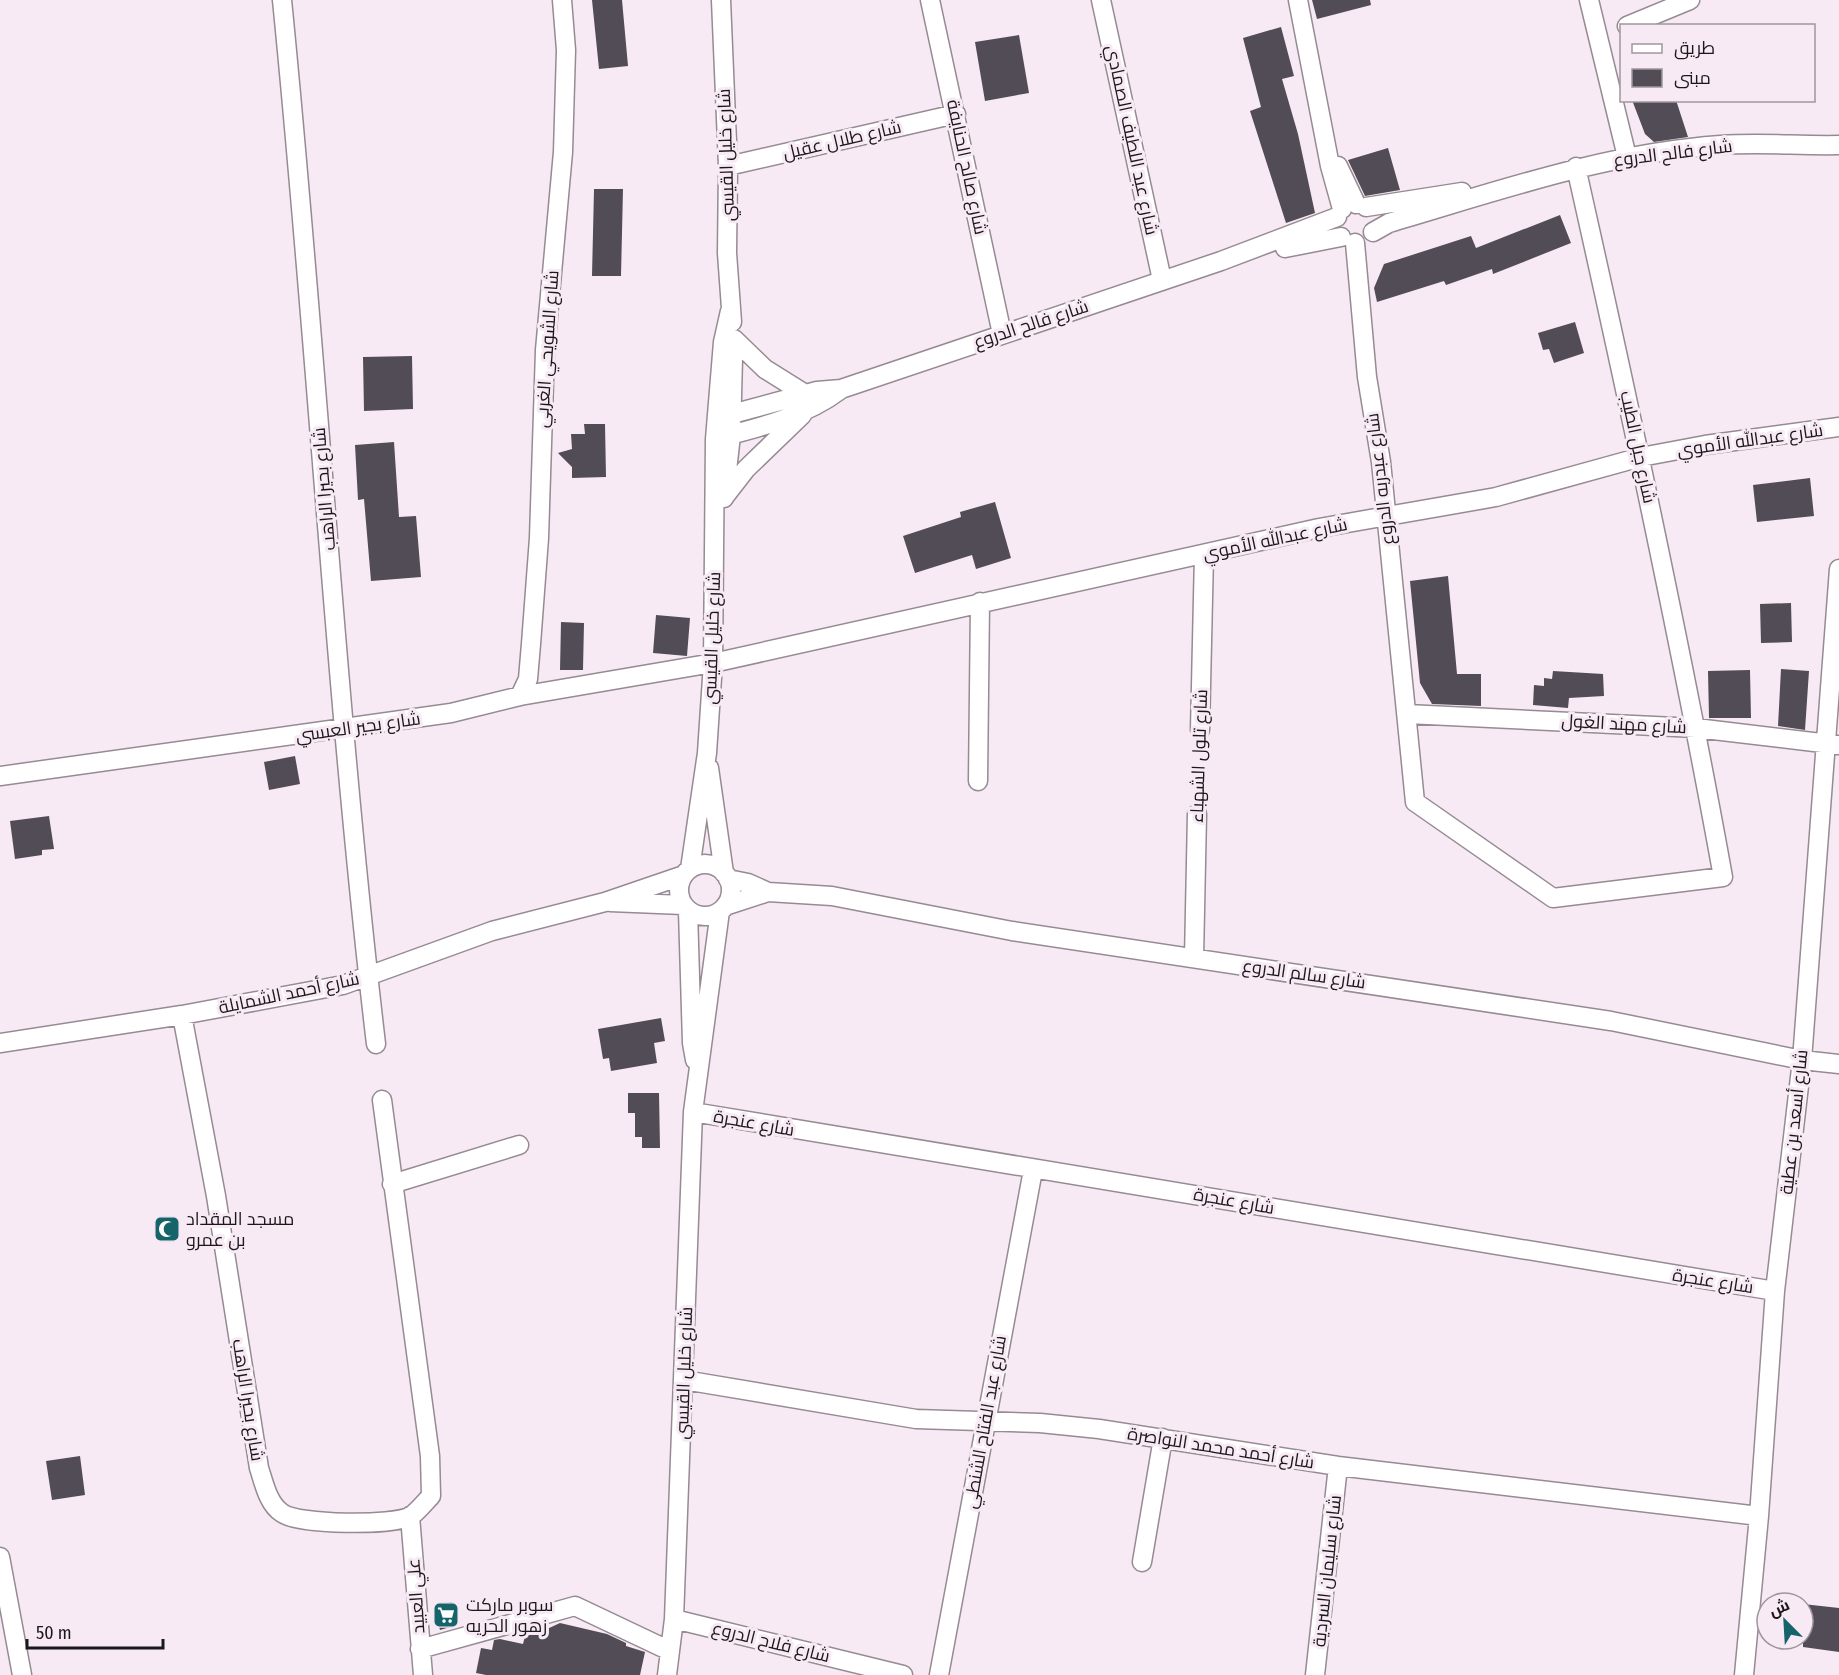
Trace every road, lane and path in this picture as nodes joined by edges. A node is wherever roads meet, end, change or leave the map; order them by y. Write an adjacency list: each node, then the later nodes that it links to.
1 (282, 0): 41 (street, شارع بحيرا الراهب)
2 (562, 0): 38 (street, شارع الشويحي الغربي)
3 (721, 0): 15 (street, شارع خليل القيسي)
4 (930, 0): 12 (street, شارع صالح الحنايفة)
5 (1101, 0): 22 (street, شارع عبد اللطيف الصمادي)
6 (1298, 0): 18 (street)
7 (1589, 0): 11 (street)
8 (1690, 0): 9 (street)
9 (1632, 24)
10 (1620, 29): 11 (street)
11 (1598, 38): 14 (street)
12 (956, 114): 15 (street, شارع طلال عقيل); 24 (street, شارع صالح الحنايفة)
13 (1839, 145): 14 (street, شارع فالح الدروع)
14 (1627, 158): 16 (street, شارع فالح الدروع)
15 (728, 166): 23 (street, شارع خليل القيسي)
16 (1576, 167): 17 (street, شارع فالح الدروع); 30 (street, شارع جبل الطيب)
17 (1511, 186): 18 (street, شارع فالح الدروع); 19 (street, شارع فالح الدروع)
18 (1350, 209): 19 (street); 20 (street); 21 (street, شارع فالح الدروع)
19 (1372, 232): 20 (street)
20 (1348, 240): 21 (street, شارع فالح الدروع); 32 (street, شارع عبدربه الدروع)
21 (1221, 261): 22 (street, شارع فالح الدروع)
22 (1162, 280): 24 (street, شارع فالح الدروع)
23 (730, 311): 25 (street, شارع خليل القيسي); 27 (street, شارع خليل القيسي)
24 (1002, 334): 26 (street, شارع فالح الدروع)
25 (734, 339): 26 (street); 27 (street, شارع خليل القيسي)
26 (807, 401): 27 (street, شارع فالح الدروع); 29 (street, شارع فالح الدروع); 31 (street)
27 (724, 417): 29 (street, شارع خليل القيسي)
28 (1839, 427): 30 (street, شارع عبدالله الأموي)
29 (723, 437): 31 (street, شارع خليل القيسي); 33 (street, شارع خليل القيسي)
30 (1641, 457): 32 (street, شارع عبدالله الأموي); 40 (street, شارع جبل الطيب)
31 (724, 496): 33 (street, شارع خليل القيسي)
32 (1384, 516): 34 (street, شارع عبدالله الأموي); 39 (street, شارع عبدربه الدروع)
33 (716, 522): 37 (street, شارع خليل القيسي)
34 (1204, 554): 36 (street, شارع عبدالله الأموي); 42 (street, شارع تلول الشهباء)
35 (1839, 569): 43 (street, شارع أسعد بن عطية)
36 (980, 602): 37 (street, شارع عبدالله الأموي); 46 (street)
37 (713, 663): 38 (street, شارع بجير العبسي); 44 (street, شارع خليل القيسي)
38 (520, 696): 41 (street, شارع بجير العبسي)
39 (1407, 714): 40 (street, شارع مهند الغول); 40 (street, شارع جبل الطيب)
40 (1696, 728): 43 (street, شارع مهند الغول)
41 (343, 729): 45 (street, شارع بجير العبسي); 55 (street, شارع بحيرا الراهب)
42 (1200, 730): 47 (path, شارع تلول الشهباء)
43 (1833, 744): 59 (street, شارع أسعد بن عطية)
44 (707, 753): 48 (street, شارع خليل القيسي); 49 (street, شارع خليل القيسي)
45 (0, 776)
46 (978, 781)
47 (1197, 814): 54 (street, شارع تلول الشهباء)
48 (687, 872): 49 (street); 51 (street, شارع أحمد الشمايلة); 52 (street)
49 (726, 876): 50 (street, شارع سالم الدروع); 53 (street)
50 (768, 892): 53 (street, شارع سالم الدروع); 54 (street, شارع سالم الدروع)
51 (605, 902): 52 (street, شارع أحمد الشمايلة); 55 (street, شارع أحمد الشمايلة)
52 (685, 908): 53 (street); 61 (street, شارع خليل القيسي)
53 (723, 909): 61 (street, شارع خليل القيسي)
54 (1194, 958): 59 (street, شارع سالم الدروع)
55 (368, 977): 56 (street, شارع أحمد الشمايلة); 58 (street, شارع بحيرا الراهب)
56 (182, 1015): 57 (street, شارع أحمد الشمايلة); 72 (street, شارع بحيرا الراهب)
57 (0, 1043)
58 (376, 1044)
59 (1802, 1060): 60 (street, شارع سالم الدروع); 67 (street, شارع أسعد بن عطية)
60 (1839, 1064)
61 (697, 1071): 63 (street, شارع خليل القيسي)
62 (382, 1100): 66 (street)
63 (693, 1112): 65 (street, شارع عنجرة); 68 (street, شارع خليل القيسي)
64 (519, 1145): 66 (street)
65 (1033, 1170): 67 (street, شارع عنجرة); 69 (street, شارع عبد الفتاح الشنطي)
66 (392, 1184): 72 (street)
67 (1775, 1291): 73 (street, شارع أسعد بن عطية)
68 (684, 1380): 69 (street, شارع أحمد محمد النواصرة); 76 (street, شارع خليل القيسي)
69 (984, 1420): 70 (street, شارع أحمد محمد النواصرة); 83 (street, شارع عبد الفتاح الشنطي)
70 (1163, 1438): 71 (street, شارع أحمد محمد النواصرة); 75 (street)
71 (1338, 1466): 73 (street, شارع أحمد محمد النواصرة); 84 (street, شارع سليمان السردية)
72 (410, 1516): 77 (street, علي العبيد)
73 (1759, 1516): 85 (street, شارع أسعد بن عطية)
74 (0, 1557): 79 (street)
75 (1142, 1562)
76 (674, 1619): 78 (street, شارع خليل القيسي); 82 (street, شارع فلاح الدروع)
77 (420, 1649): 78 (street); 80 (street, علي العبيد)
78 (670, 1651): 81 (street, شارع خليل القيسي)
79 (22, 1675)
80 (423, 1675)
81 (667, 1675)
82 (903, 1675)
83 (939, 1675)
84 (1315, 1675)
85 (1744, 1675)

